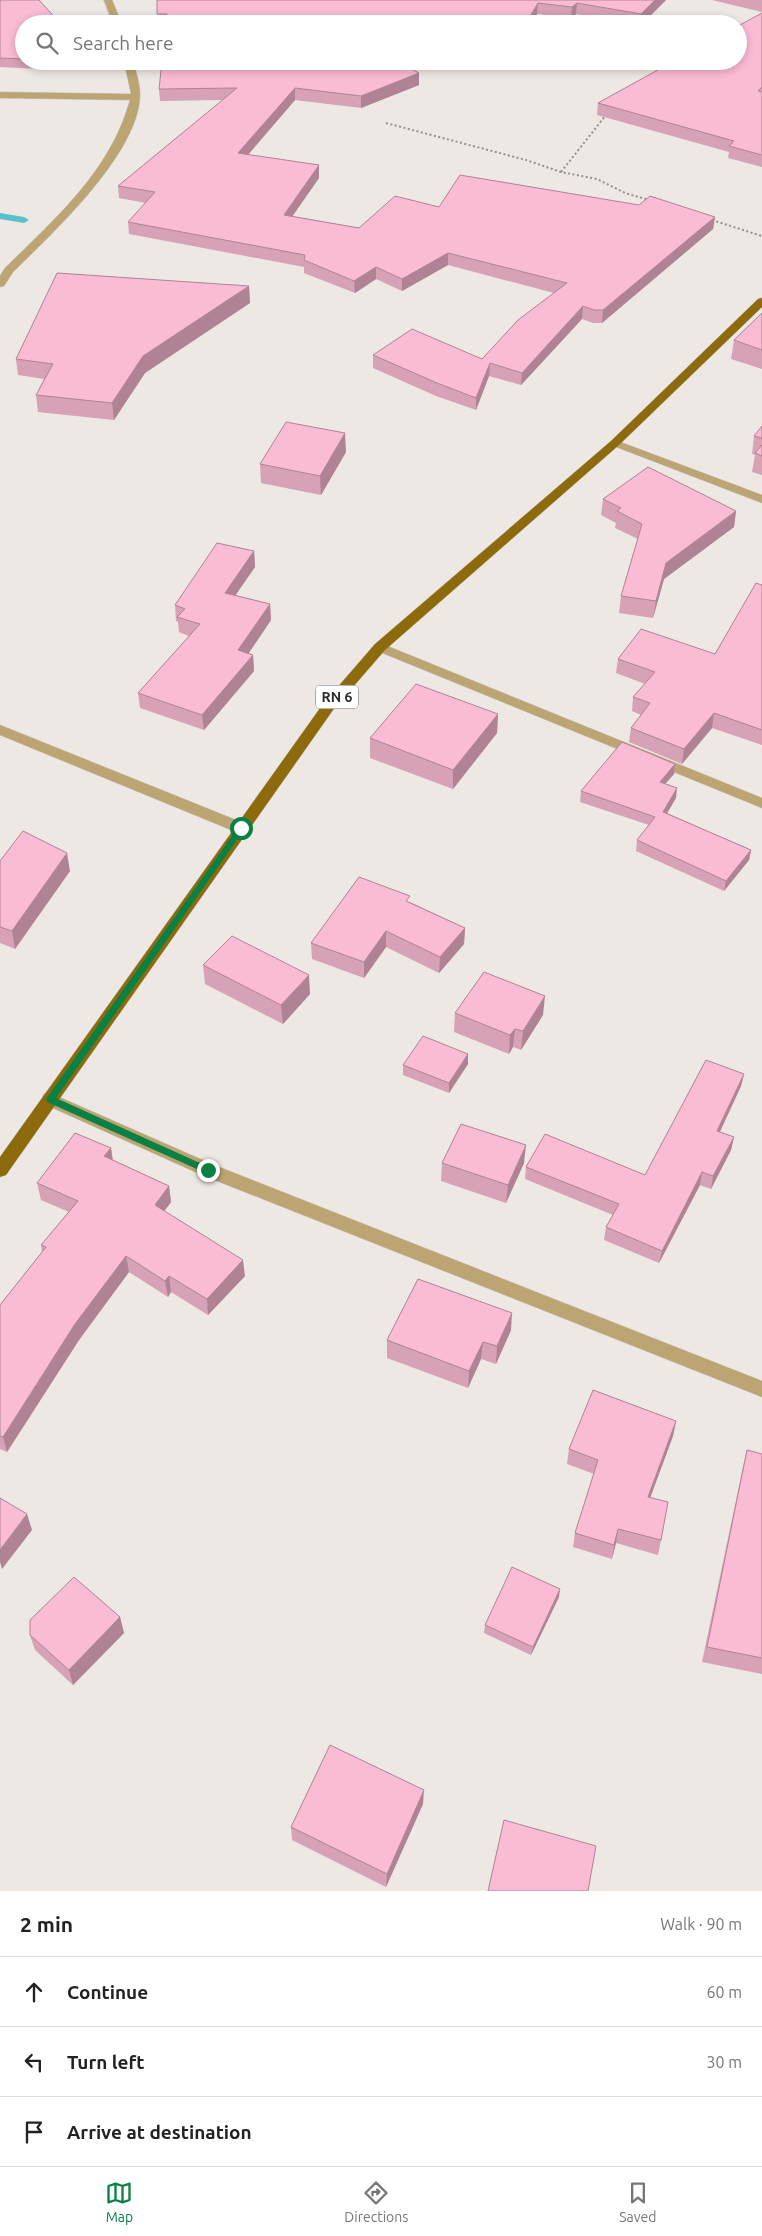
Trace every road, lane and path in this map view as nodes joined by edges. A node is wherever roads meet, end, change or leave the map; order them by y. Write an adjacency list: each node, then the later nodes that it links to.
1 (108, 0): 2 (street)
2 (114, 15)
3 (130, 70): 5 (street)
4 (0, 95): 5 (street)
5 (136, 97): 12 (street)
6 (606, 115): 8 (path)
7 (386, 123): 8 (path)
8 (561, 172): 9 (path)
9 (652, 201)
10 (707, 219): 11 (path)
11 (762, 236)
12 (0, 284)
13 (759, 307): 14 (main road, RN 6)
14 (615, 443): 15 (street); 16 (main road, RN 6)
15 (762, 499)
16 (380, 647): 18 (street); 19 (main road, RN 6)
17 (0, 730): 19 (street)
18 (762, 803)
19 (241, 828): 20 (main road, RN 6)
20 (50, 1099): 21 (main road, RN 6); 22 (street)
21 (0, 1170)
22 (762, 1389)

